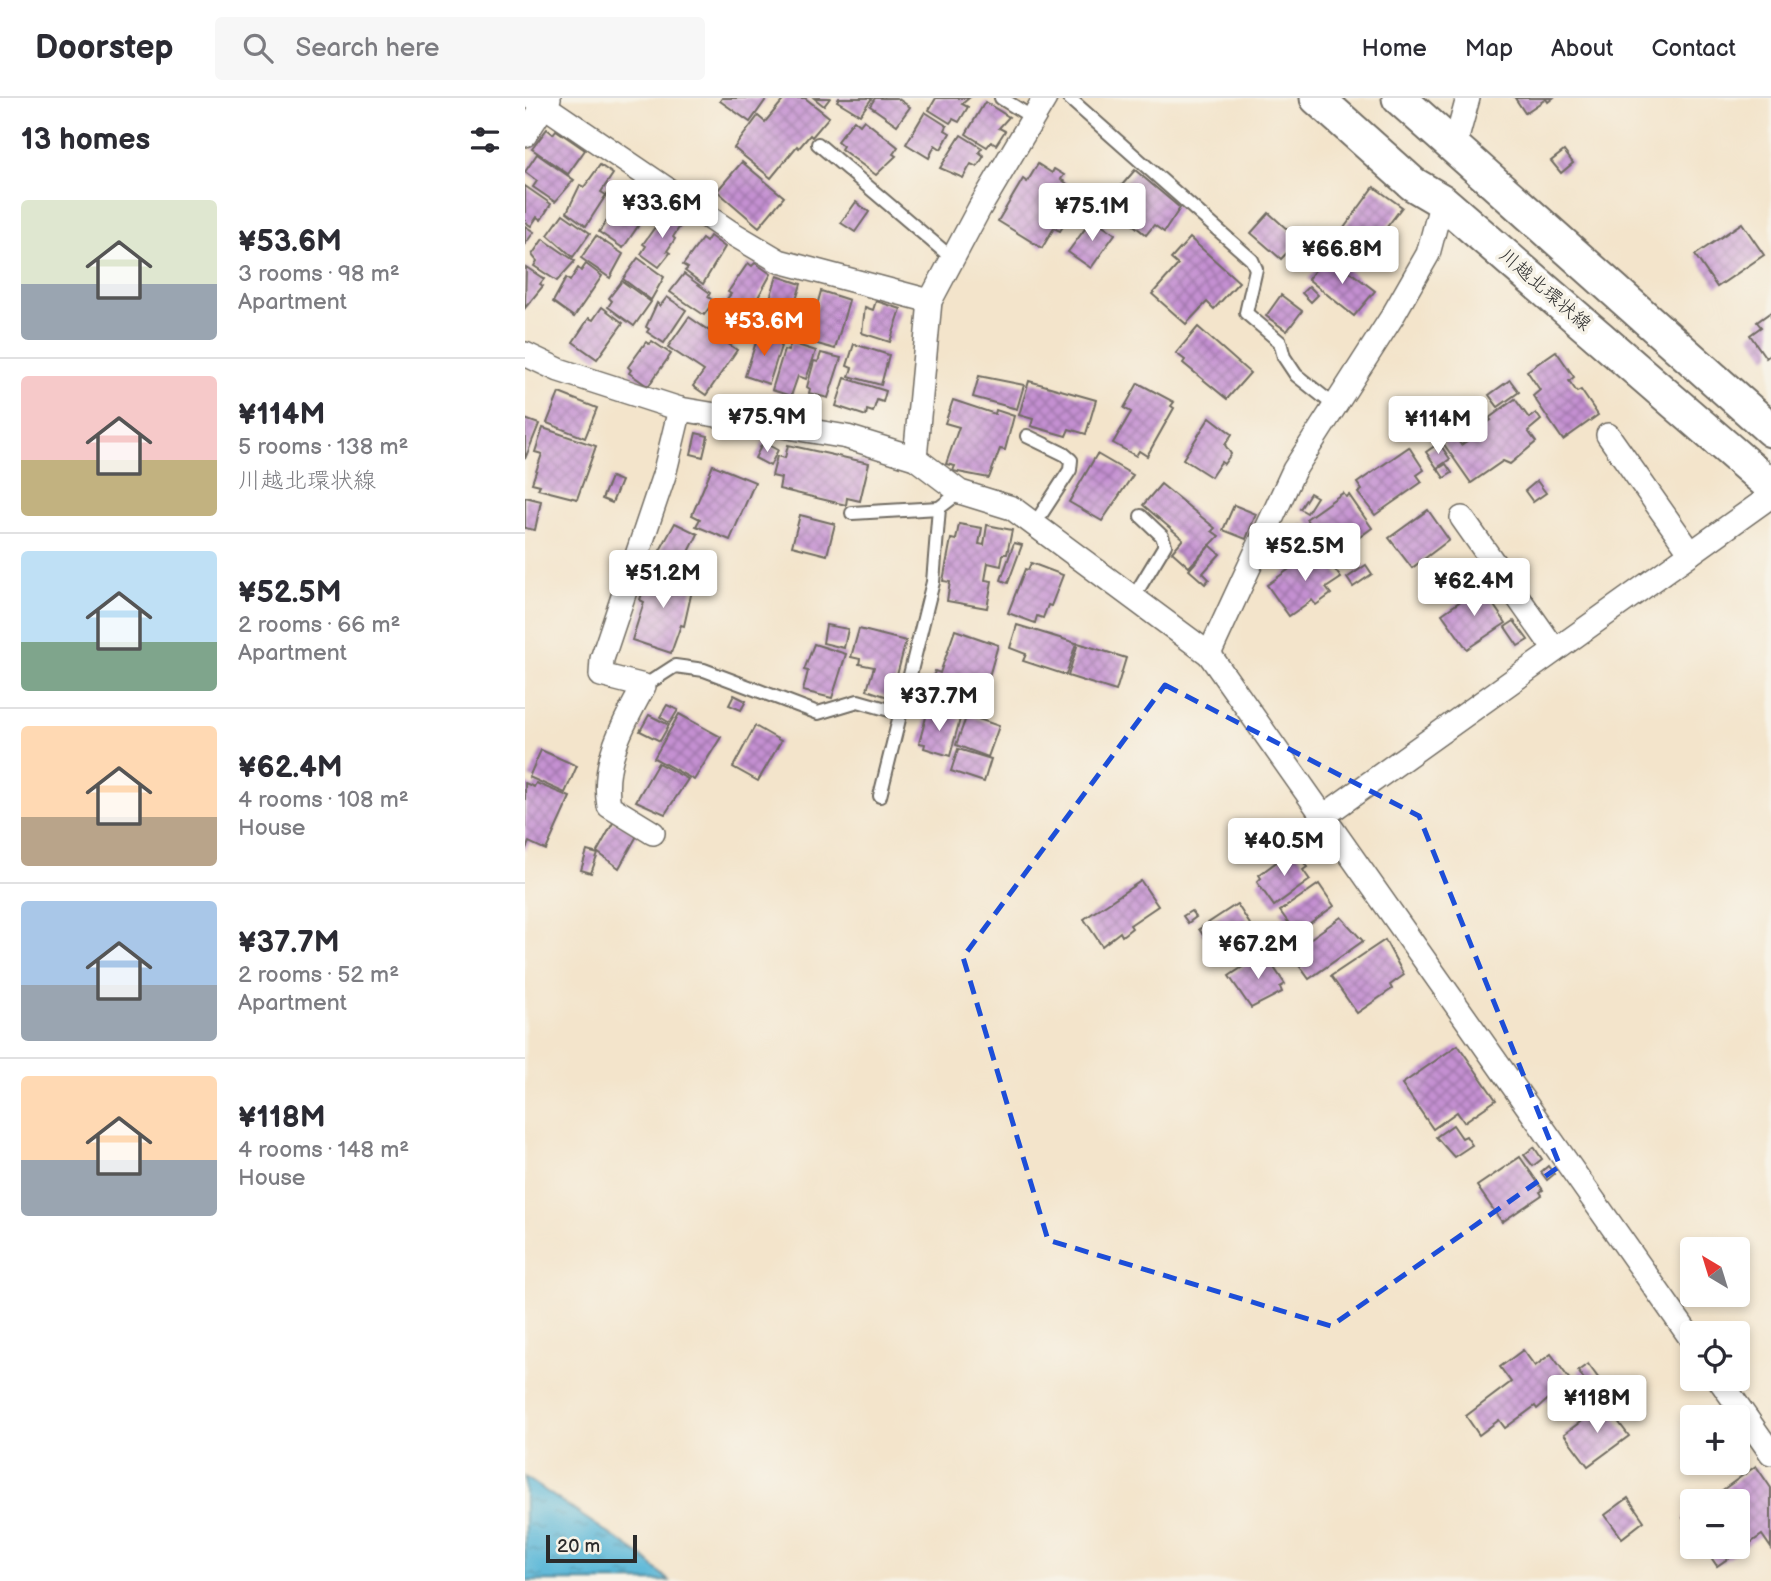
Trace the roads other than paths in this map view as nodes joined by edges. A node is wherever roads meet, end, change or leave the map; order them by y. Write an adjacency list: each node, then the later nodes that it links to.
1 (1001, 98): 8 (lane)
2 (1045, 98): 8 (street)
3 (1069, 98): 16 (lane)
4 (1317, 98): 12 (main road, 川越北環状線)
5 (1399, 98): 11 (main road)
6 (1468, 98): 11 (street)
7 (543, 101): 9 (street); 14 (street)
8 (1033, 118): 13 (street)
9 (525, 135)
10 (818, 144): 13 (lane)
11 (1454, 149): 18 (main road)
12 (1442, 201): 16 (street); 22 (main road, 川越北環状線)
13 (953, 259): 14 (street)
14 (930, 302): 21 (street)
15 (525, 354): 17 (street)
16 (1335, 406): 33 (street)
17 (680, 409): 21 (street); 34 (street)
18 (1771, 429)
19 (1608, 435): 30 (street)
20 (1027, 436): 29 (lane)
21 (915, 458): 23 (street)
22 (1771, 486)
23 (960, 492): 25 (lane); 29 (street)
24 (1771, 496): 30 (street)
25 (939, 508): 26 (lane); 35 (lane)
26 (852, 513)
27 (1141, 516): 31 (lane)
28 (1462, 518): 32 (street)
29 (1034, 525): 31 (street)
30 (1691, 553): 32 (street)
31 (1133, 598): 33 (street)
32 (1555, 650): 37 (street)
33 (1209, 654): 37 (street)
34 (644, 686): 35 (lane); 38 (street)
35 (900, 713): 36 (lane)
36 (880, 796)
37 (1325, 815): 39 (street)
38 (653, 833)
39 (1680, 1323)
40 (1727, 1391): 41 (street)
41 (1771, 1453)

